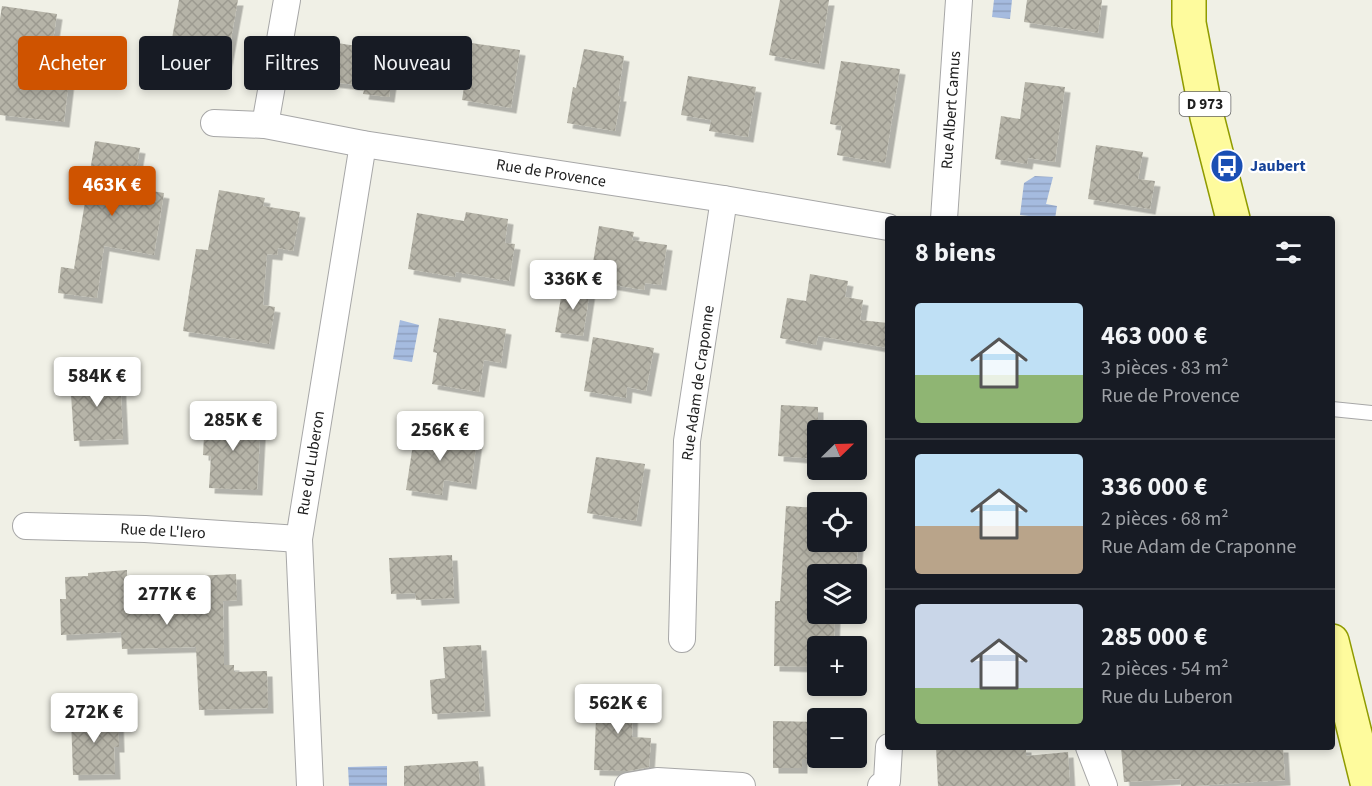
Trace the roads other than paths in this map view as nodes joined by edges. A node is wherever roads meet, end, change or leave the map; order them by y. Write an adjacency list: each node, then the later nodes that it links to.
1 (287, 0): 6 (street)
2 (959, 0): 10 (street, Rue Albert Camus)
3 (1189, 0): 9 (main road, D 973)
4 (1211, 0): 9 (main road, D 973)
5 (214, 123): 6 (street, Rue de Provence)
6 (266, 126): 7 (street, Rue de Provence)
7 (363, 144): 8 (street, Rue de Provence); 15 (street, Rue du Luberon)
8 (724, 199): 11 (street, Rue de Provence); 16 (street, Rue Adam de Craponne)
9 (1232, 213)
10 (944, 216)
11 (885, 226)
12 (1335, 409): 13 (lane)
13 (1372, 413)
14 (26, 526): 15 (street, Rue de L'Iero)
15 (299, 539): 20 (street, Rue du Luberon)
16 (682, 639)
17 (1335, 652): 25 (main road)
18 (889, 750): 23 (street)
19 (1090, 750): 24 (street)
20 (310, 786)
21 (628, 786): 22 (street)
22 (742, 786)
23 (881, 786)
24 (1104, 786)
25 (1368, 786)

